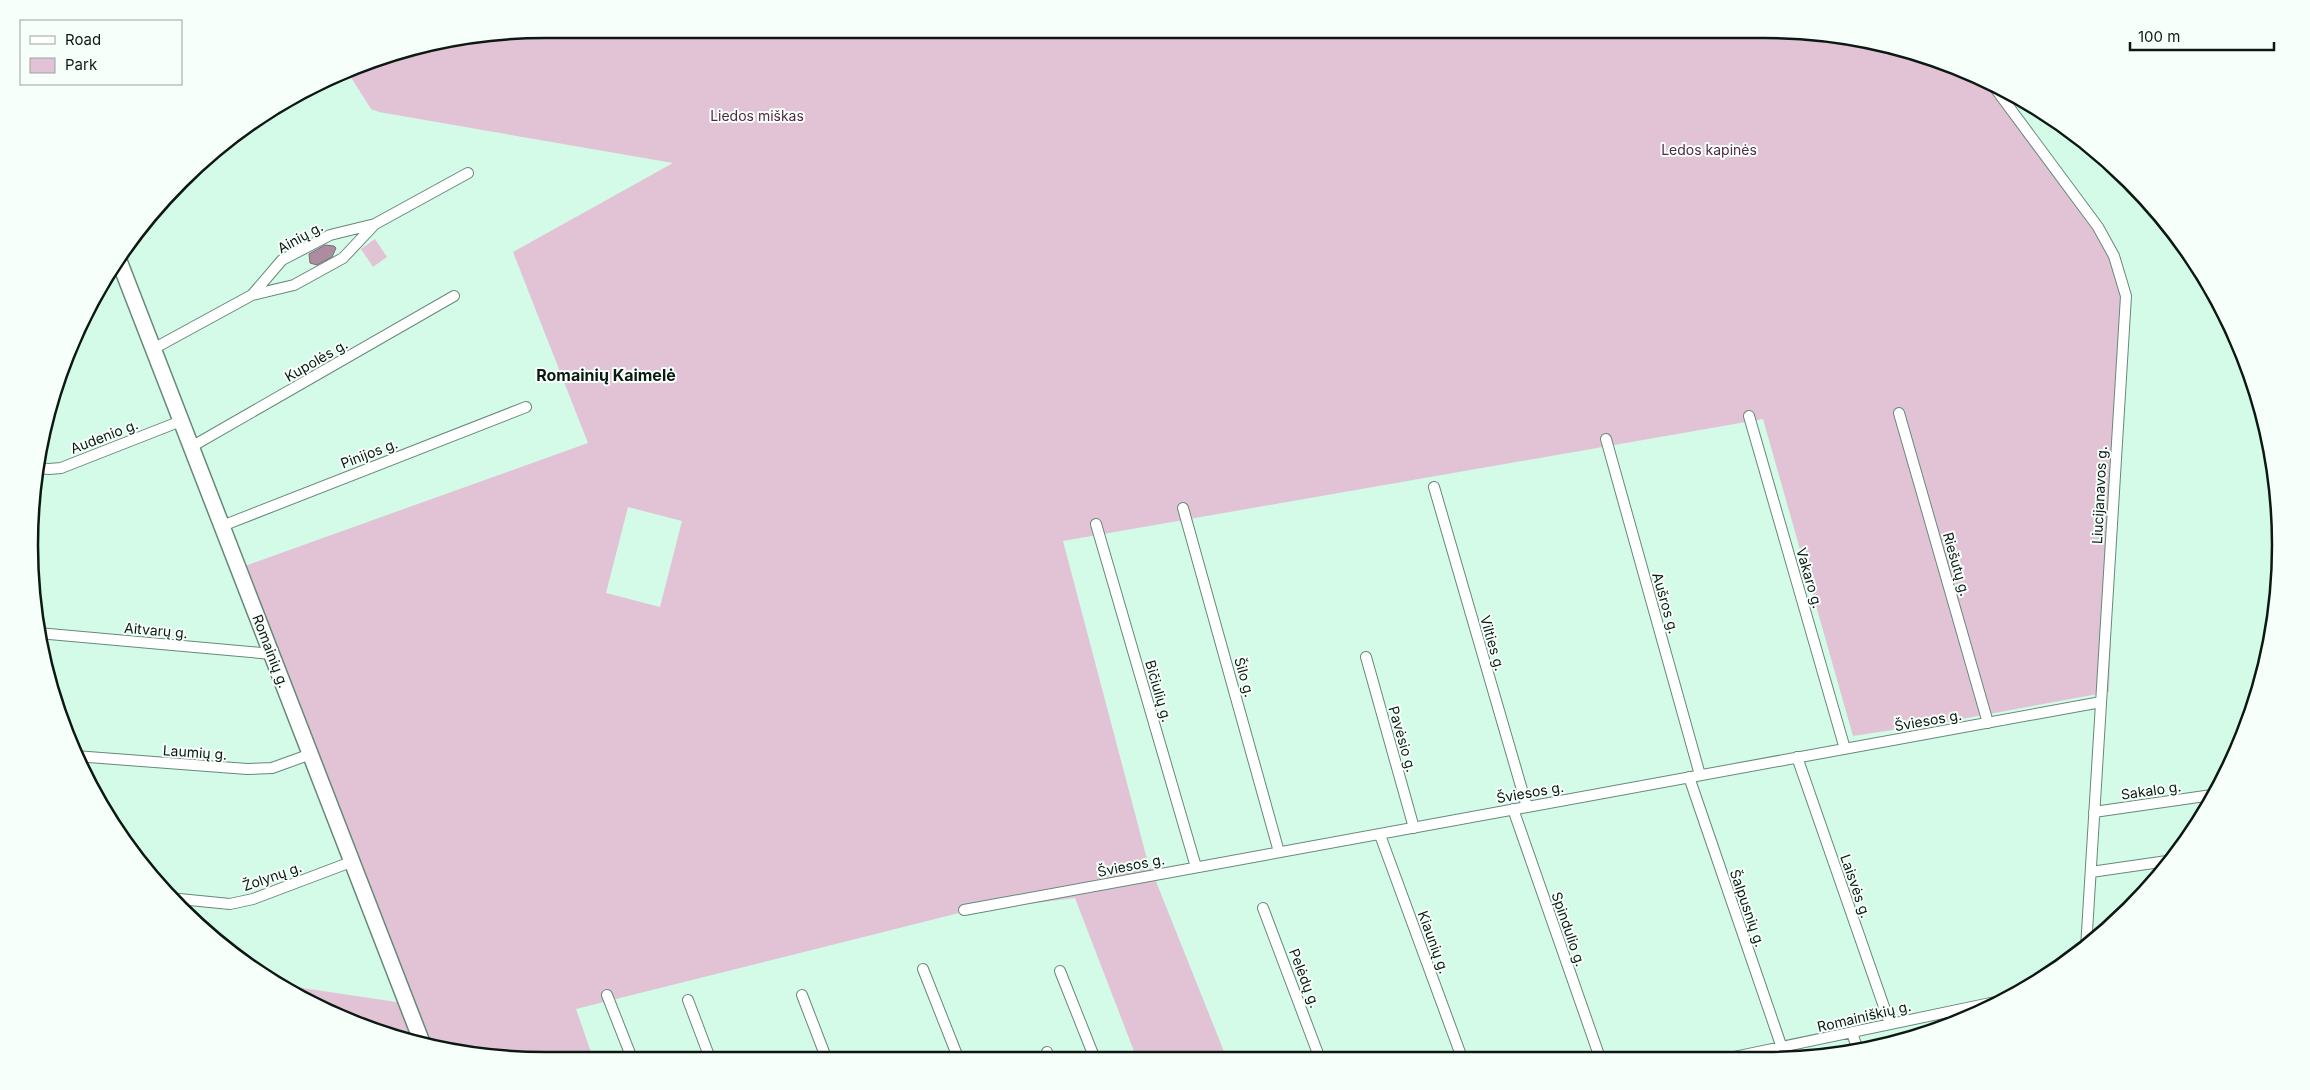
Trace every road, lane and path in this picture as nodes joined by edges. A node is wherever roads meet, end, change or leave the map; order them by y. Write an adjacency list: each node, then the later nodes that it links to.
1 (2001, 96): 22 (street, Liucijanavos g.)
2 (468, 173): 3 (street, Ainių g.)
3 (374, 224): 5 (street, Ainių g.); 5 (street, Ainių g.)
4 (121, 266): 7 (main road, Romainių g.)
5 (252, 295): 7 (street, Ainių g.)
6 (454, 296): 13 (street, Kupolės g.)
7 (153, 349): 11 (main road, Romainių g.)
8 (526, 407): 18 (street, Pinijos g.)
9 (1899, 413): 23 (street, Riešutų g.)
10 (1749, 416): 24 (street, Vakaro g.)
11 (181, 421): 13 (main road, Romainių g.); 14 (street, Audenio g.)
12 (1606, 439): 28 (street, Aušros g.)
13 (191, 447): 18 (main road, Romainių g.)
14 (44, 468)
15 (1434, 488): 31 (street, Vilties g.)
16 (1183, 508): 36 (street, Šilo g.)
17 (1096, 524): 39 (street, Bičiulių g.)
18 (222, 526): 20 (main road, Romainių g.)
19 (45, 634): 20 (street, Aitvarų g.)
20 (272, 654): 25 (main road, Romainių g.)
21 (1366, 657): 34 (street, Pavėsio g.)
22 (2100, 702): 23 (street, Šviesos g.); 33 (street, Liucijanavos g.)
23 (1988, 723): 24 (street, Šviesos g.)
24 (1845, 748): 27 (street, Šviesos g.)
25 (311, 754): 26 (street, Laumių g.); 37 (main road, Romainių g.)
26 (84, 757)
27 (1797, 757): 28 (street, Šviesos g.); 51 (street, Laisvės g.)
28 (1700, 775): 29 (street, Šviesos g.)
29 (1689, 777): 31 (street, Šviesos g.); 55 (street, Šalpusnių g.)
30 (2207, 796): 33 (street, Sakalo g.)
31 (1526, 807): 32 (street, Šviesos g.)
32 (1513, 809): 34 (street, Šviesos g.); 63 (street, Spindulio g.)
33 (2094, 812): 40 (street, Liucijanavos g.)
34 (1414, 828): 35 (street, Šviesos g.)
35 (1380, 835): 36 (street, Šviesos g.); 62 (street, Kiaunių g.)
36 (1279, 852): 39 (street, Šviesos g.)
37 (351, 862): 41 (street, Žolynų g.); 53 (main road, Romainių g.)
38 (2162, 862): 40 (street)
39 (1196, 867): 43 (street, Šviesos g.)
40 (2090, 872): 44 (street, Liucijanavos g.)
41 (181, 899)
42 (1263, 908): 61 (street, Pelėdų g.)
43 (964, 910)
44 (2087, 938)
45 (923, 969): 59 (street)
46 (1060, 971): 60 (street)
47 (607, 995): 56 (street)
48 (802, 995): 58 (street)
49 (688, 1000): 57 (street)
50 (1976, 1006): 51 (street, Romainiškių g.)
51 (1890, 1024): 52 (street, Romainiškių g.)
52 (1852, 1034): 54 (street); 55 (street, Romainiškių g.)
53 (420, 1036)
54 (1856, 1044)
55 (1782, 1048): 64 (street, Romainiškių g.)
56 (629, 1052)
57 (708, 1052)
58 (824, 1052)
59 (956, 1052)
60 (1092, 1052)
61 (1317, 1052)
62 (1460, 1052)
63 (1598, 1052)
64 (1773, 1052)

